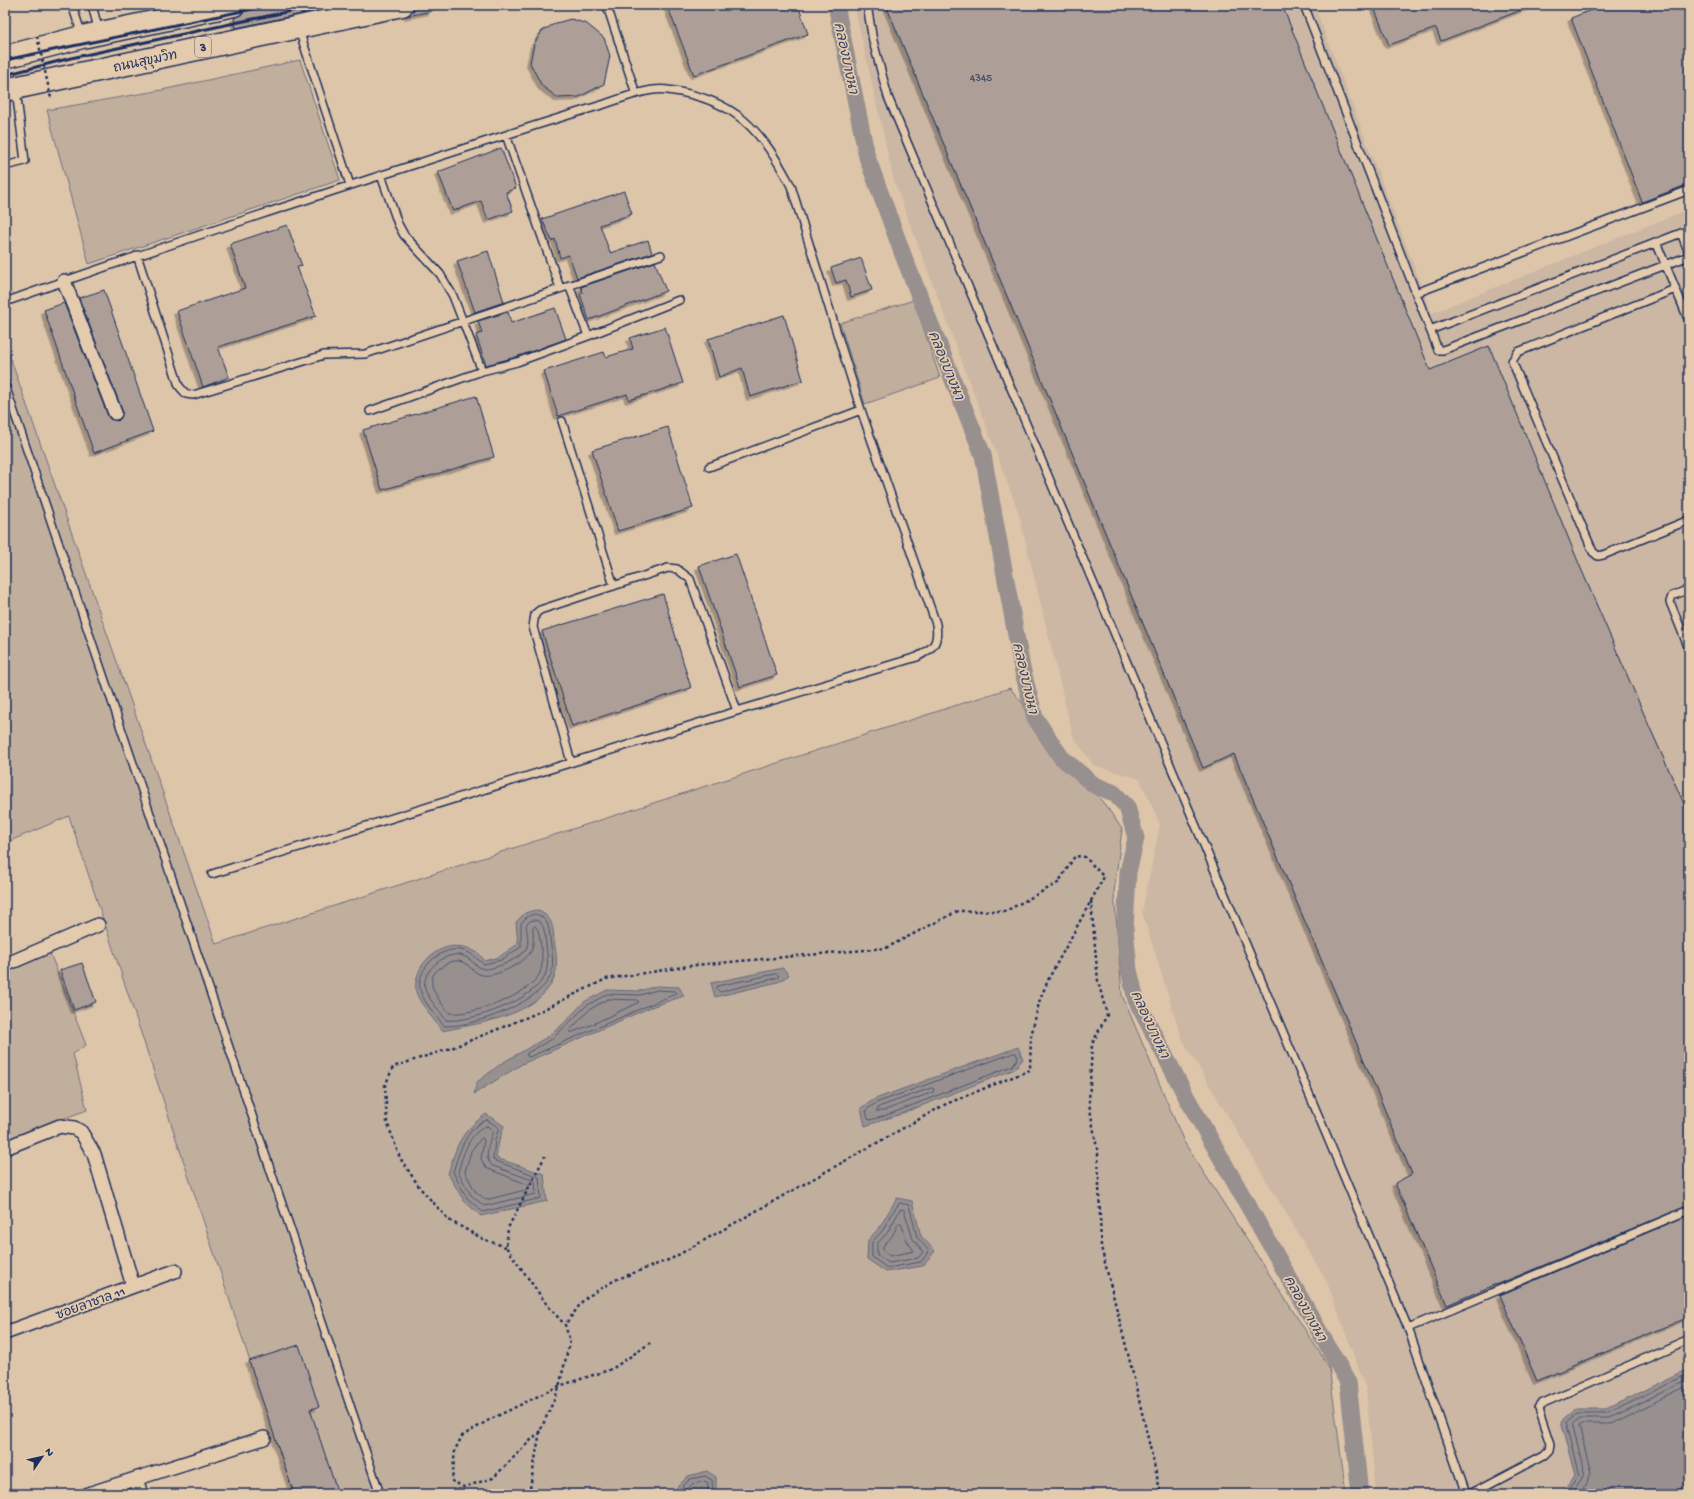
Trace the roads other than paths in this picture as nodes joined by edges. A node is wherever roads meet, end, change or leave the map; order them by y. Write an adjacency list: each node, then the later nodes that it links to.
1 (72, 5): 9 (lane)
2 (92, 5): 9 (lane)
3 (234, 5): 9 (highway)
4 (402, 5): 8 (highway, ถนนสุขุมวิท / 3)
5 (867, 5): 56 (lane)
6 (1304, 5): 29 (lane)
7 (607, 6): 12 (lane)
8 (297, 26): 11 (highway, ถนนสุขุมวิท / 3); 16 (lane)
9 (91, 36): 10 (highway)
10 (5, 57)
11 (10, 89): 14 (lane)
12 (636, 94): 13 (lane); 38 (lane)
13 (506, 134): 15 (lane); 27 (lane)
14 (5, 166)
15 (381, 175): 16 (lane); 32 (lane)
16 (350, 185): 21 (lane)
17 (1689, 190): 29 (lane)
18 (1689, 230): 19 (lane)
19 (1681, 233): 20 (lane); 23 (lane)
20 (1656, 242): 24 (lane); 34 (lane)
21 (137, 255): 25 (lane); 32 (lane)
22 (661, 255): 26 (lane)
23 (1689, 255): 24 (lane)
24 (1666, 265): 28 (lane); 34 (lane)
25 (64, 281): 31 (lane); 40 (street)
26 (569, 285): 27 (lane); 35 (lane)
27 (560, 288): 32 (lane)
28 (1675, 289): 33 (lane); 43 (lane)
29 (1416, 293): 34 (lane)
30 (679, 300): 35 (lane)
31 (5, 302)
32 (462, 321): 36 (lane)
33 (1689, 321)
34 (1430, 330)
35 (588, 336): 36 (lane)
36 (482, 371): 39 (lane)
37 (5, 386): 63 (lane)
38 (861, 410): 42 (lane); 47 (lane)
39 (370, 412)
40 (115, 413)
41 (562, 421): 44 (lane)
42 (709, 467)
43 (1689, 520)
44 (614, 586): 47 (lane); 48 (lane)
45 (1689, 589): 46 (lane)
46 (1689, 649)
47 (737, 711): 48 (lane)
48 (571, 762): 49 (lane)
49 (212, 874)
50 (98, 925): 51 (street)
51 (5, 965)
52 (5, 1148): 55 (street)
53 (1689, 1210): 56 (lane)
54 (175, 1271): 55 (street, ซอยลาซาล 11)
55 (133, 1286): 57 (street, ซอยลาซาล 11)
56 (1408, 1328): 64 (lane)
57 (5, 1333)
58 (1689, 1339): 65 (lane)
59 (264, 1438): 60 (street)
60 (136, 1479): 61 (street); 62 (street)
61 (88, 1494)
62 (141, 1494)
63 (380, 1494)
64 (1466, 1494)
65 (1470, 1494)

